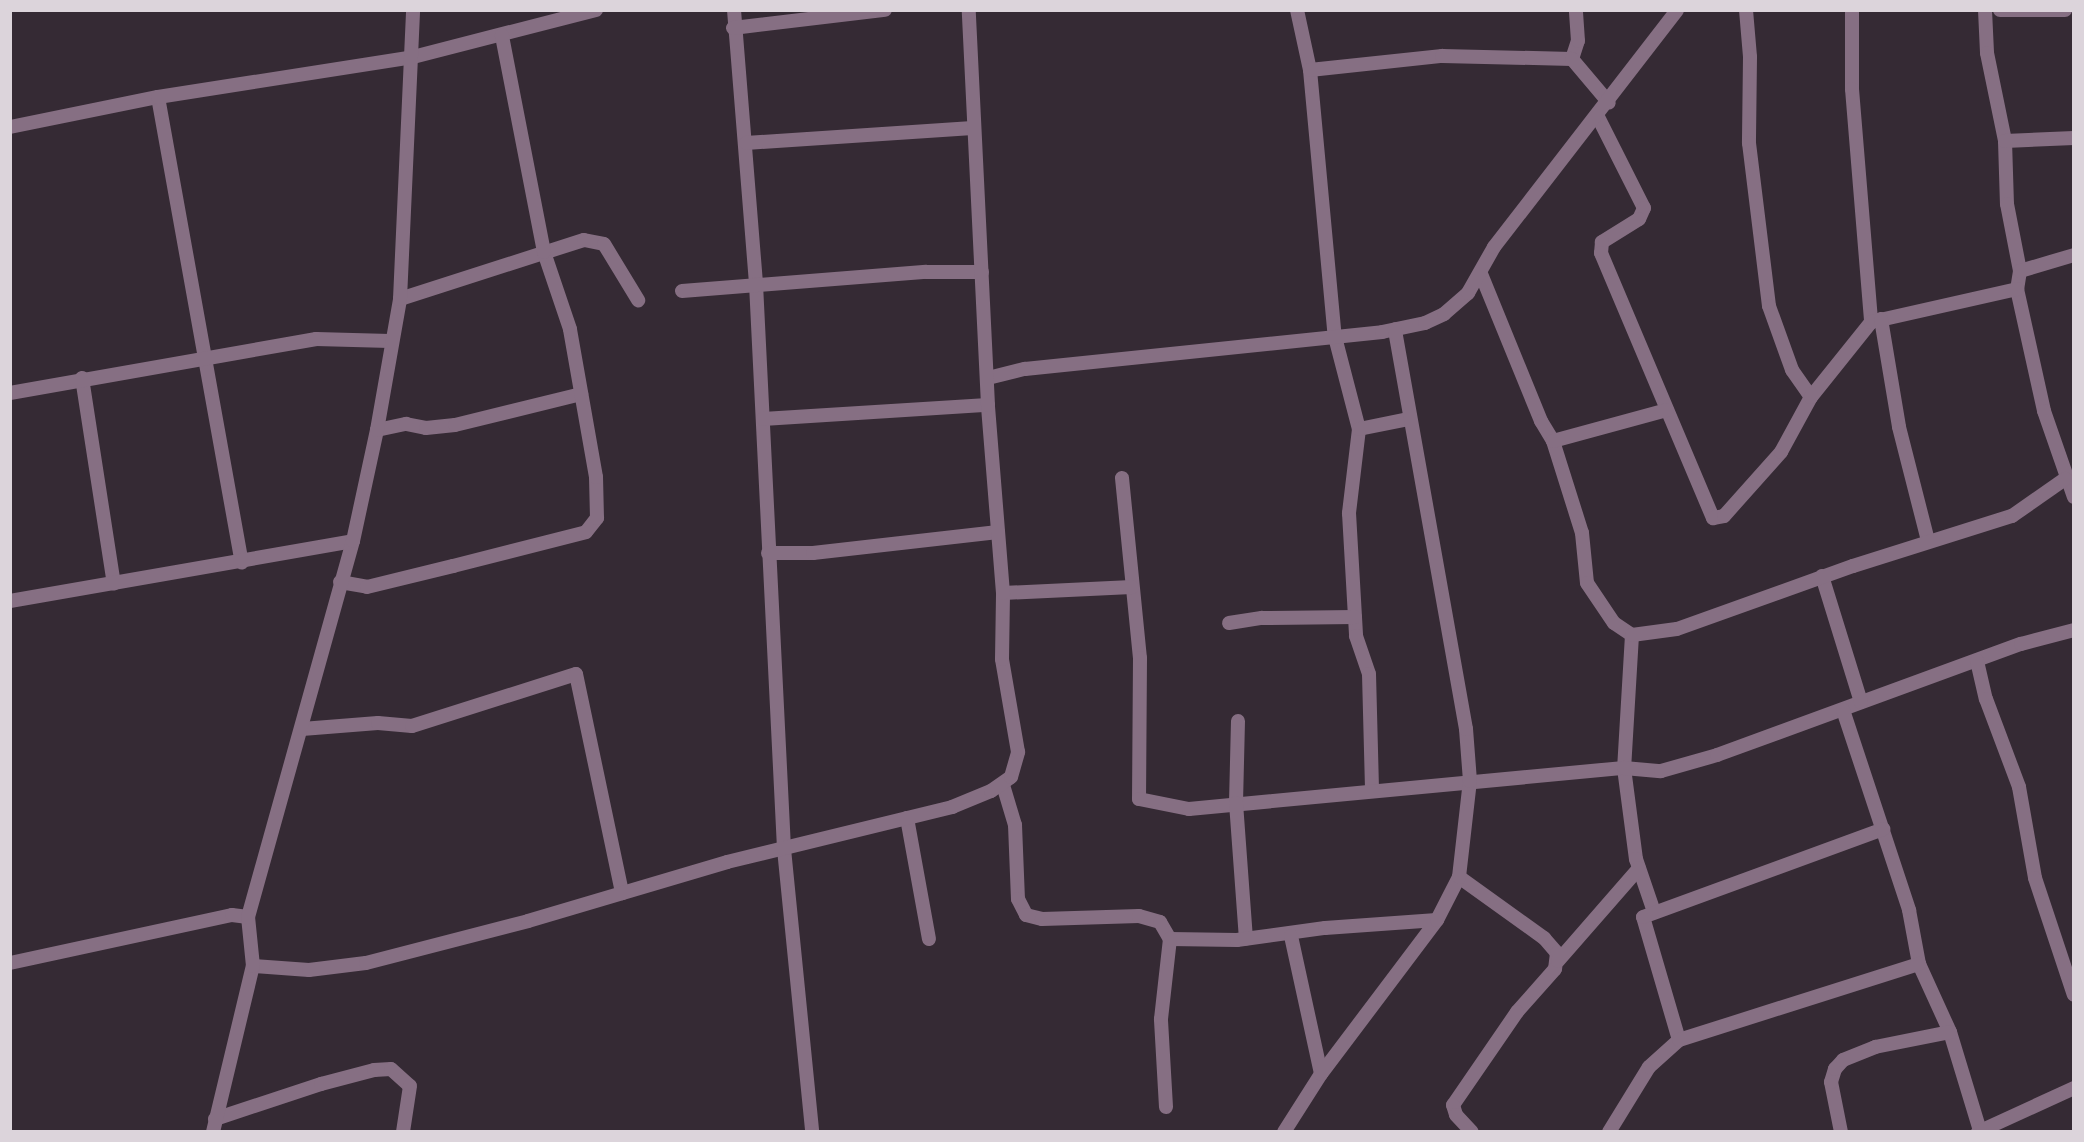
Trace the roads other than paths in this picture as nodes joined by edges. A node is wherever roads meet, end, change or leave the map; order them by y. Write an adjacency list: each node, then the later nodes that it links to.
1 (413, 10): 17 (street)
2 (596, 10): 14 (street)
3 (734, 10): 15 (street)
4 (885, 10): 15 (street)
5 (969, 10): 24 (street)
6 (1297, 10): 19 (street)
7 (1576, 10): 18 (street)
8 (1677, 10): 21 (street)
9 (1746, 10): 47 (street)
10 (1852, 10): 38 (street)
11 (1985, 10): 26 (street)
12 (2000, 10): 13 (street)
13 (2065, 10)
14 (566, 14): 16 (street)
15 (733, 28): 27 (street)
16 (502, 35): 17 (street); 28 (street)
17 (412, 57): 20 (street); 36 (street)
18 (1572, 59): 19 (street); 21 (street)
19 (1310, 70): 40 (street)
20 (158, 97): 23 (street); 42 (street)
21 (1609, 103): 22 (street)
22 (1598, 117): 32 (street); 49 (street)
23 (10, 127)
24 (973, 128): 27 (street); 31 (street)
25 (2073, 138): 26 (street)
26 (2005, 141): 30 (street)
27 (746, 143): 33 (street)
28 (544, 252): 36 (street); 37 (street); 46 (street)
29 (2073, 255): 30 (street)
30 (2020, 271): 34 (street)
31 (982, 272): 33 (street); 44 (street)
32 (1481, 274): 39 (street); 54 (street)
33 (756, 284): 35 (street); 50 (street)
34 (2017, 289): 38 (street); 56 (street)
35 (682, 291)
36 (400, 299): 41 (street)
37 (638, 300)
38 (1876, 321): 47 (street); 60 (street)
39 (1395, 329): 40 (street); 51 (street)
40 (1335, 337): 44 (street); 52 (street)
41 (390, 341): 42 (street); 53 (street)
42 (205, 357): 43 (street); 62 (street)
43 (82, 378): 45 (street); 65 (street)
44 (988, 378): 48 (street)
45 (10, 393)
46 (581, 394): 53 (street); 64 (street)
47 (1811, 397): 49 (street)
48 (988, 405): 50 (street); 58 (street)
49 (1667, 410): 54 (street)
50 (763, 419): 61 (street)
51 (1408, 419): 52 (street); 79 (street)
52 (1359, 429): 69 (street)
53 (377, 430): 59 (street)
54 (1553, 441): 72 (street)
55 (1122, 478): 66 (street)
56 (2066, 479): 57 (street); 60 (street)
57 (2073, 497)
58 (998, 532): 61 (street); 67 (street)
59 (353, 541): 62 (street); 64 (street)
60 (1928, 541): 63 (street)
61 (768, 552): 85 (street)
62 (242, 562): 65 (street)
63 (1822, 576): 72 (street); 74 (street)
64 (340, 582): 77 (street)
65 (114, 584): 68 (street)
66 (1132, 586): 67 (street); 82 (street)
67 (1003, 592): 80 (street)
68 (10, 601)
69 (1355, 617): 70 (street); 81 (street)
70 (1229, 623)
71 (2073, 630): 73 (street)
72 (1632, 635): 78 (street)
73 (1977, 661): 74 (street); 100 (street)
74 (1862, 702): 75 (street)
75 (1843, 710): 78 (street); 84 (street)
76 (1238, 721): 82 (street)
77 (302, 729): 88 (street); 90 (street)
78 (1624, 768): 79 (street); 86 (street)
79 (1470, 782): 81 (street); 87 (street)
80 (1003, 785): 83 (street); 94 (street)
81 (1372, 791): 82 (street)
82 (1236, 803): 95 (street)
83 (907, 818): 85 (street); 93 (street)
84 (1883, 829): 89 (street); 98 (street)
85 (784, 849): 88 (street); 108 (street)
86 (1639, 868): 89 (street); 96 (street)
87 (1459, 877): 91 (street); 96 (street)
88 (622, 893): 99 (street)
89 (1654, 912): 102 (street)
90 (248, 917): 97 (street); 99 (street)
91 (1437, 920): 92 (street); 103 (street)
92 (1292, 936): 95 (street); 103 (street)
93 (929, 939)
94 (1170, 939): 95 (street); 105 (street)
95 (1246, 939)
96 (1558, 961): 110 (street)
97 (10, 963)
98 (1919, 964): 101 (street); 102 (street)
99 (253, 966): 106 (street)
100 (2073, 994)
101 (1950, 1032): 112 (street); 113 (street)
102 (1679, 1040): 111 (street)
103 (1321, 1074): 109 (street)
104 (2073, 1088): 113 (street)
105 (1166, 1107)
106 (214, 1125): 107 (street)
107 (403, 1131)
108 (812, 1131)
109 (1284, 1131)
110 (1472, 1131)
111 (1609, 1131)
112 (1841, 1131)
113 (1979, 1131)

